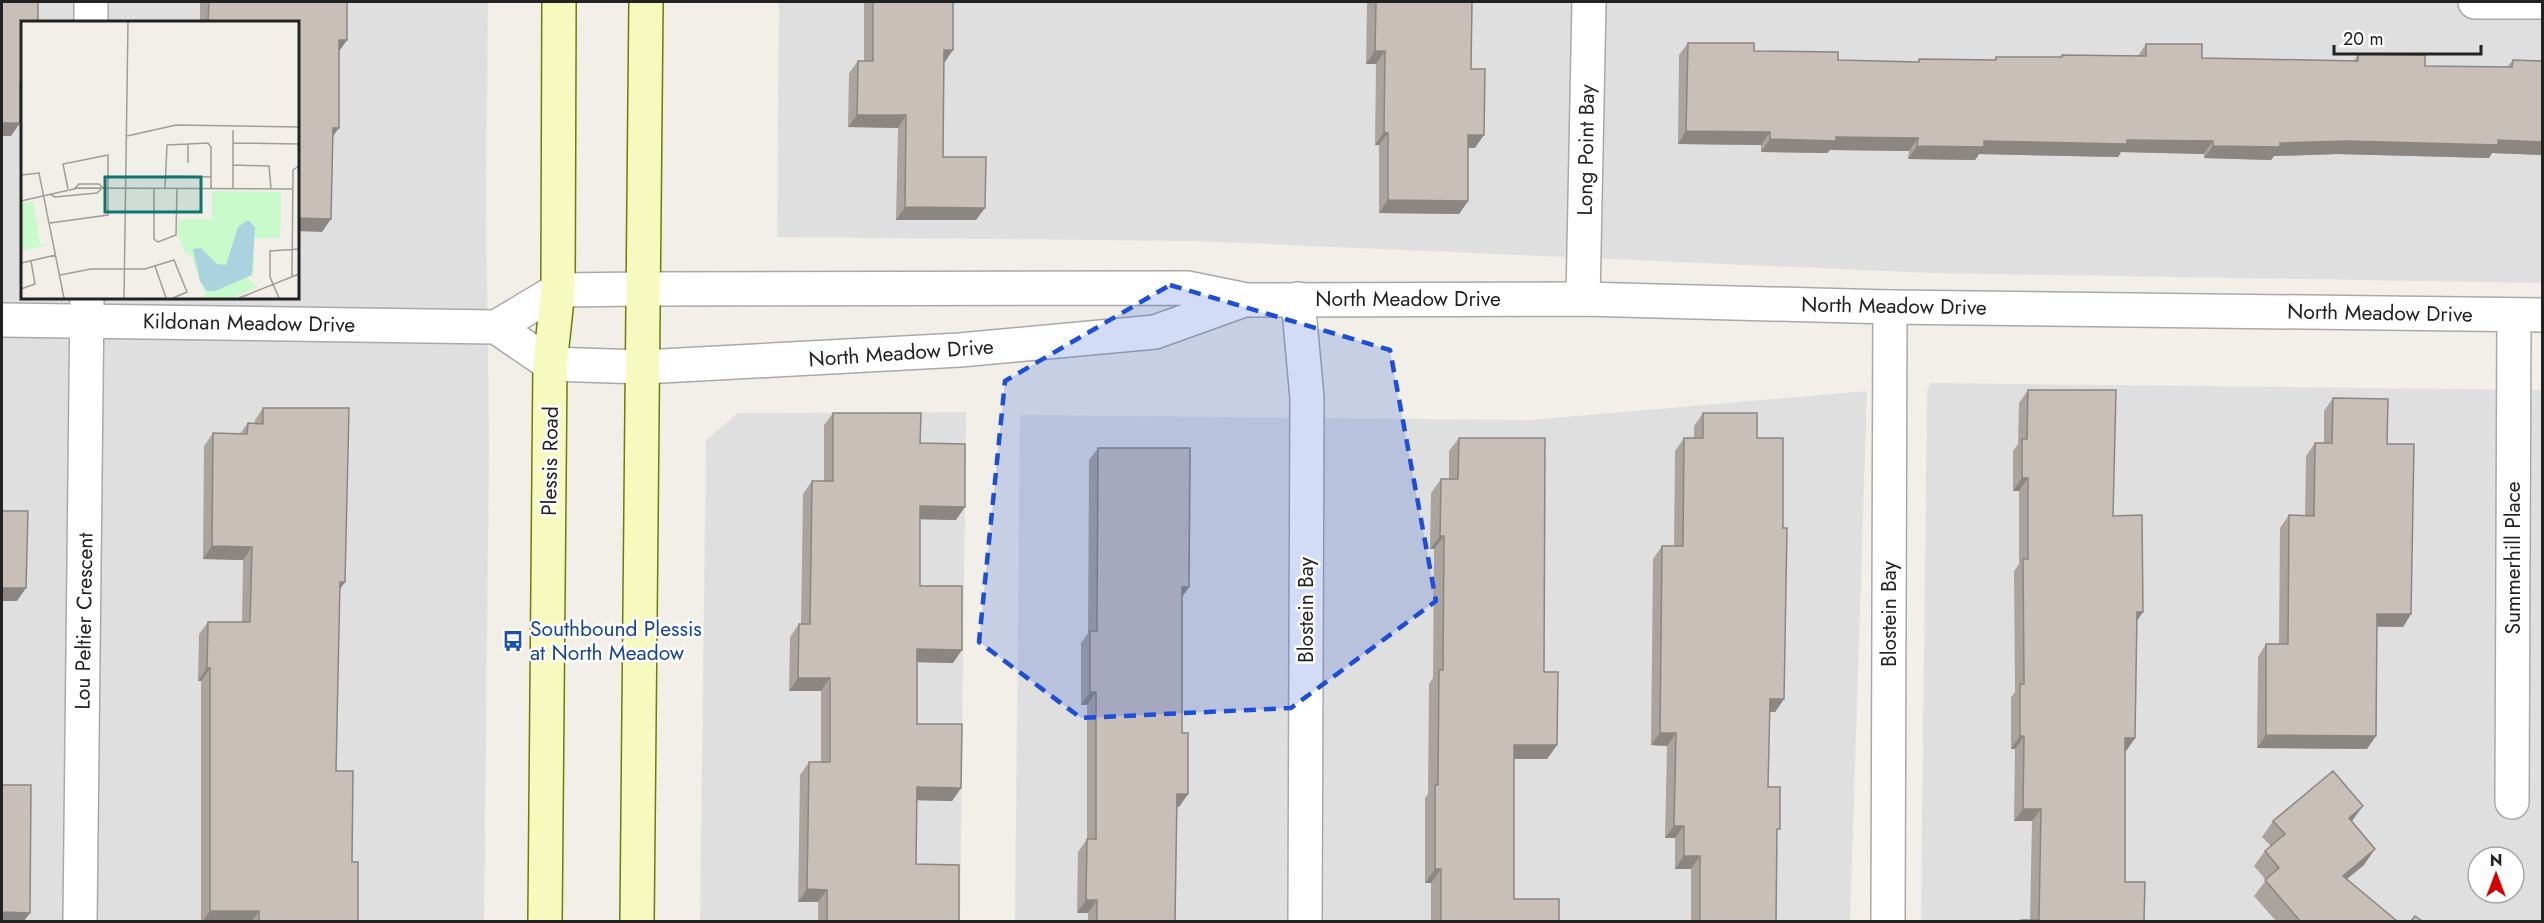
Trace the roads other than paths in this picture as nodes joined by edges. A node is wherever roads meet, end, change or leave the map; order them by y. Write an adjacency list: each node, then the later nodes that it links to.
1 (91, 2): 7 (street)
2 (559, 2): 9 (main road, Plessis Road)
3 (646, 2): 8 (main road)
4 (1589, 2): 11 (street, Long Point Bay)
5 (2475, 2): 6 (street)
6 (2542, 2)
7 (90, 21)
8 (644, 289): 9 (street); 12 (street, North Meadow Drive); 19 (main road)
9 (558, 290): 17 (street); 18 (main road, Plessis Road)
10 (1298, 299): 11 (street, North Meadow Drive); 12 (street, North Meadow Drive); 24 (street, Blostein Bay)
11 (1583, 299): 13 (street, North Meadow Drive)
12 (1246, 300): 19 (street, North Meadow Drive)
13 (1890, 307): 15 (street, North Meadow Drive); 25 (street, Blostein Bay)
14 (87, 308): 16 (street, Kildonan Meadow Drive); 17 (street, Kildonan Meadow Drive); 21 (street, Lou Peltier Crescent)
15 (2528, 315): 20 (street, Summerhill Place)
16 (2, 320)
17 (496, 327): 18 (street)
18 (550, 364): 19 (street, North Meadow Drive); 22 (main road, Plessis Road)
19 (643, 367): 23 (main road)
20 (2512, 802)
21 (80, 921)
22 (544, 921)
23 (637, 921)
24 (1305, 921)
25 (1888, 921)

